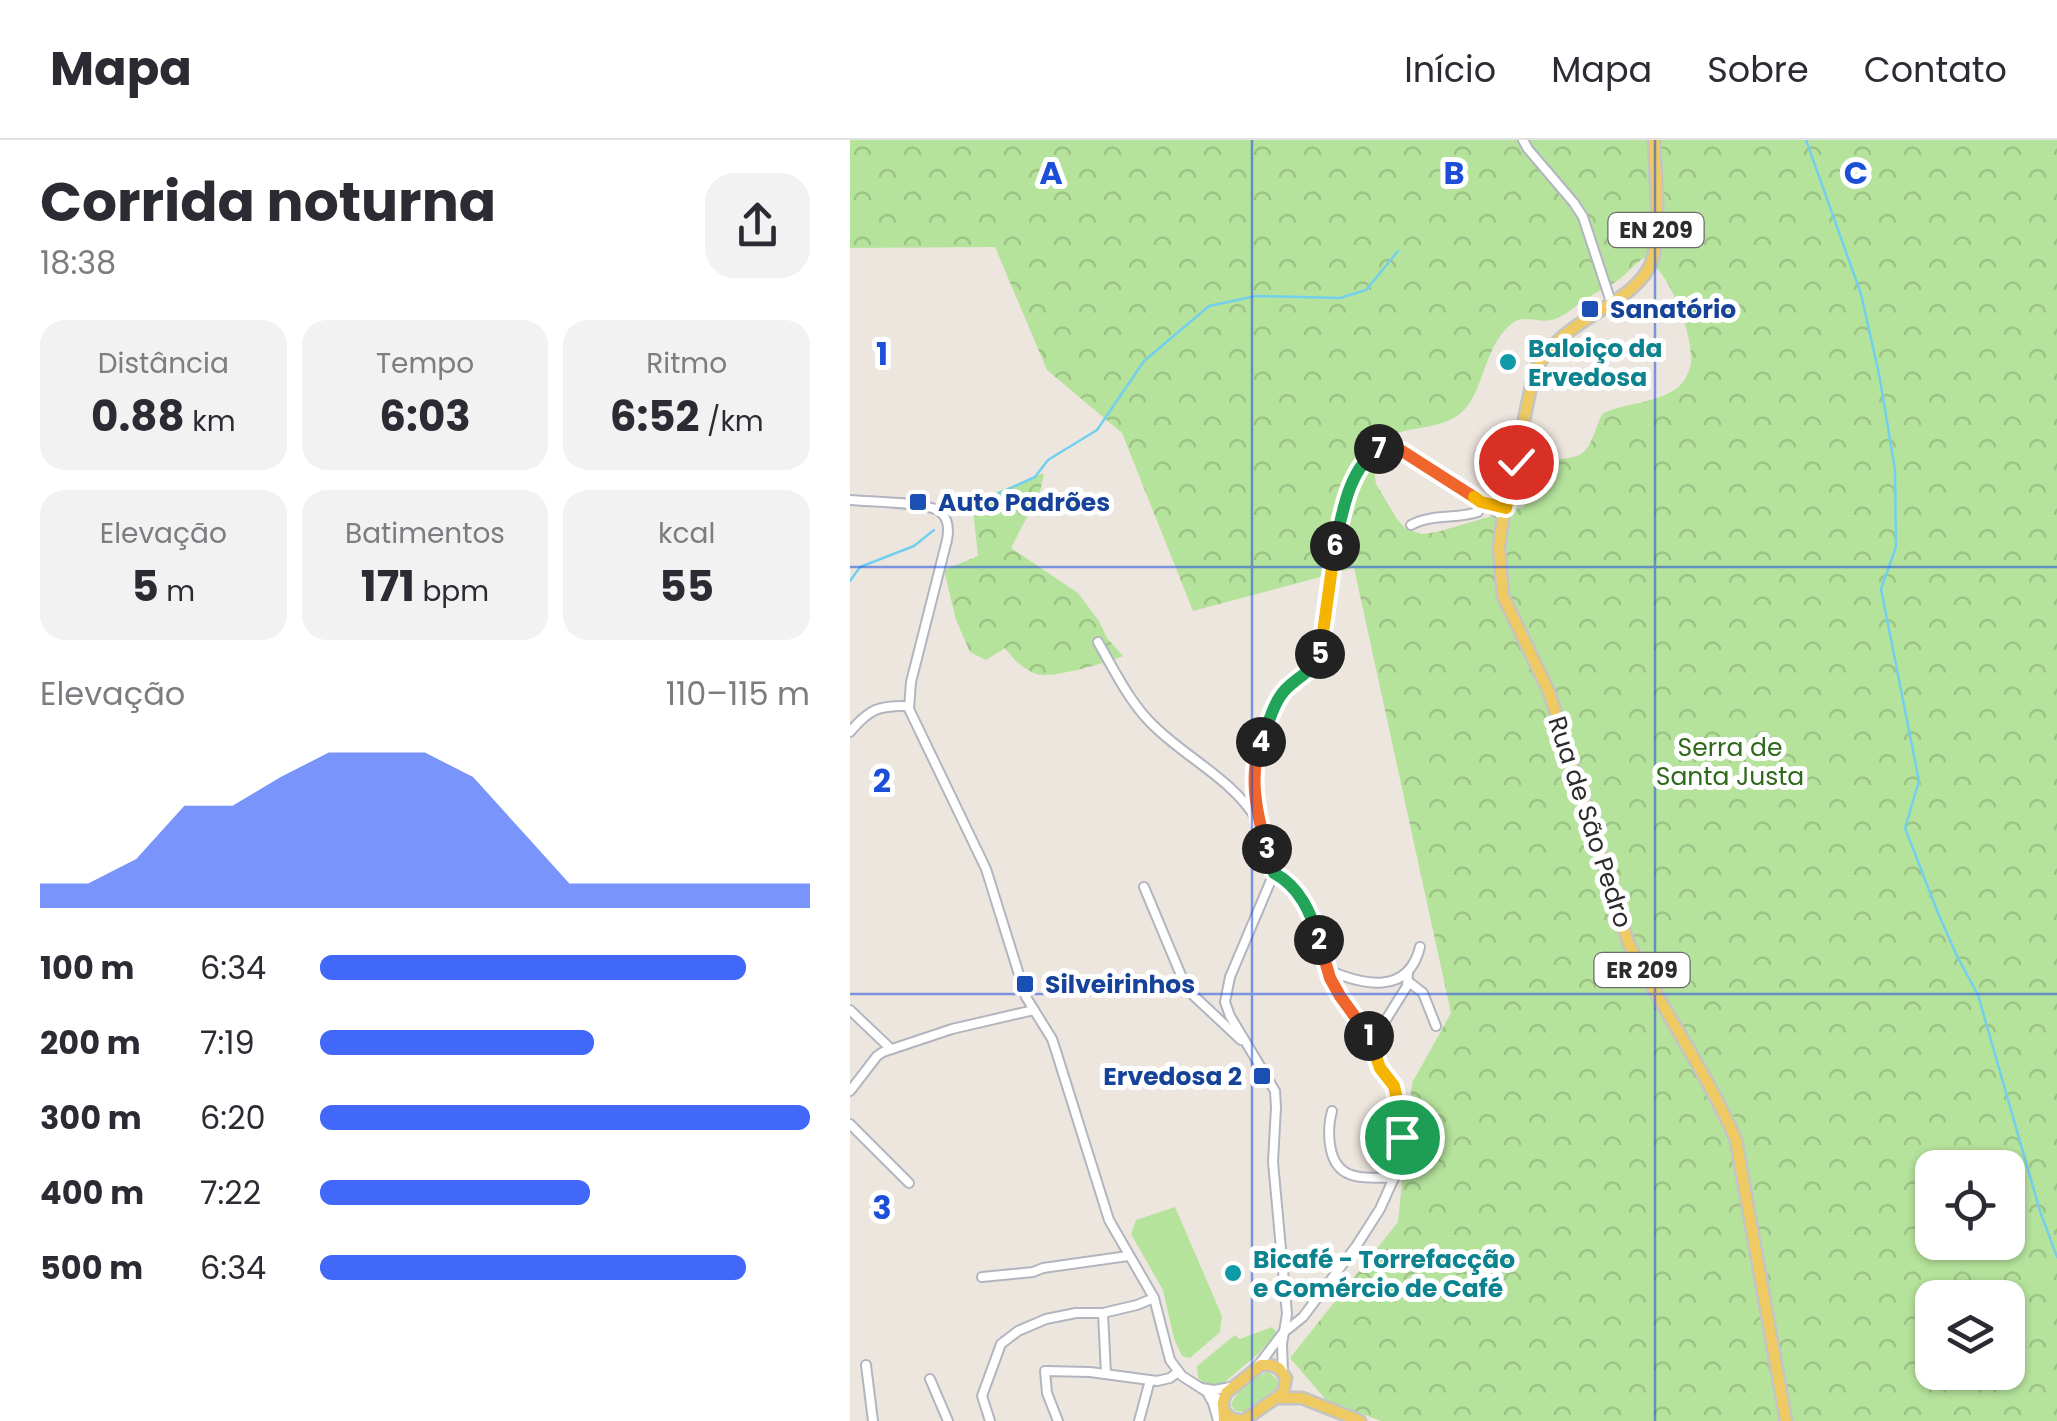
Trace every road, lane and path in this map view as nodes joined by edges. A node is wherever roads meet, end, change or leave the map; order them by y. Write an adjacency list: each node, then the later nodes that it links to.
1 (1524, 140): 3 (street)
2 (1654, 140): 3 (main road, EN 209)
3 (1611, 302): 6 (main road, Rua de São Pedro / EN 209)
4 (850, 500): 9 (street)
5 (1481, 502): 6 (street); 7 (street); 11 (street)
6 (1505, 513): 55 (main road, Rua de São Pedro / ER 209)
7 (1412, 526)
8 (1098, 642): 11 (street)
9 (909, 706): 10 (street); 20 (street)
10 (850, 732)
11 (1260, 824): 12 (street)
12 (1274, 873): 15 (street); 23 (street)
13 (1144, 887): 23 (street)
14 (1420, 946): 16 (street)
15 (1328, 970): 17 (street); 22 (street)
16 (1408, 977): 17 (street); 18 (street); 21 (street)
17 (1383, 983): 18 (street)
18 (1396, 1003): 22 (street)
19 (850, 1010): 24 (street)
20 (1034, 1010): 24 (street); 30 (street)
21 (1436, 1026)
22 (1371, 1044): 28 (street)
23 (1249, 1046): 34 (street)
24 (891, 1049): 25 (street)
25 (850, 1090)
26 (1332, 1111): 28 (street)
27 (850, 1124): 29 (street)
28 (1394, 1178): 34 (street)
29 (909, 1183)
30 (1128, 1256): 31 (street); 32 (street)
31 (982, 1277)
32 (1154, 1298): 33 (street); 37 (street)
33 (1103, 1313): 38 (street); 51 (street)
34 (1284, 1333): 36 (street); 39 (street)
35 (866, 1365): 49 (street)
36 (1256, 1367): 39 (main road); 42 (main road)
37 (1178, 1372): 41 (street); 43 (street)
38 (1106, 1374): 41 (street); 52 (street)
39 (1285, 1378): 45 (main road); 46 (main road)
40 (930, 1379): 50 (street)
41 (1150, 1380): 53 (street)
42 (1236, 1385): 43 (street); 47 (main road)
43 (1198, 1387): 44 (street)
44 (1208, 1394): 47 (street); 47 (street)
45 (1278, 1398): 46 (main road); 48 (main road)
46 (1314, 1402): 54 (main road)
47 (1222, 1414): 48 (main road)
48 (1246, 1420)
49 (874, 1421)
50 (948, 1421)
51 (990, 1421)
52 (1058, 1421)
53 (1139, 1421)
54 (1360, 1421)
55 (1786, 1421)

